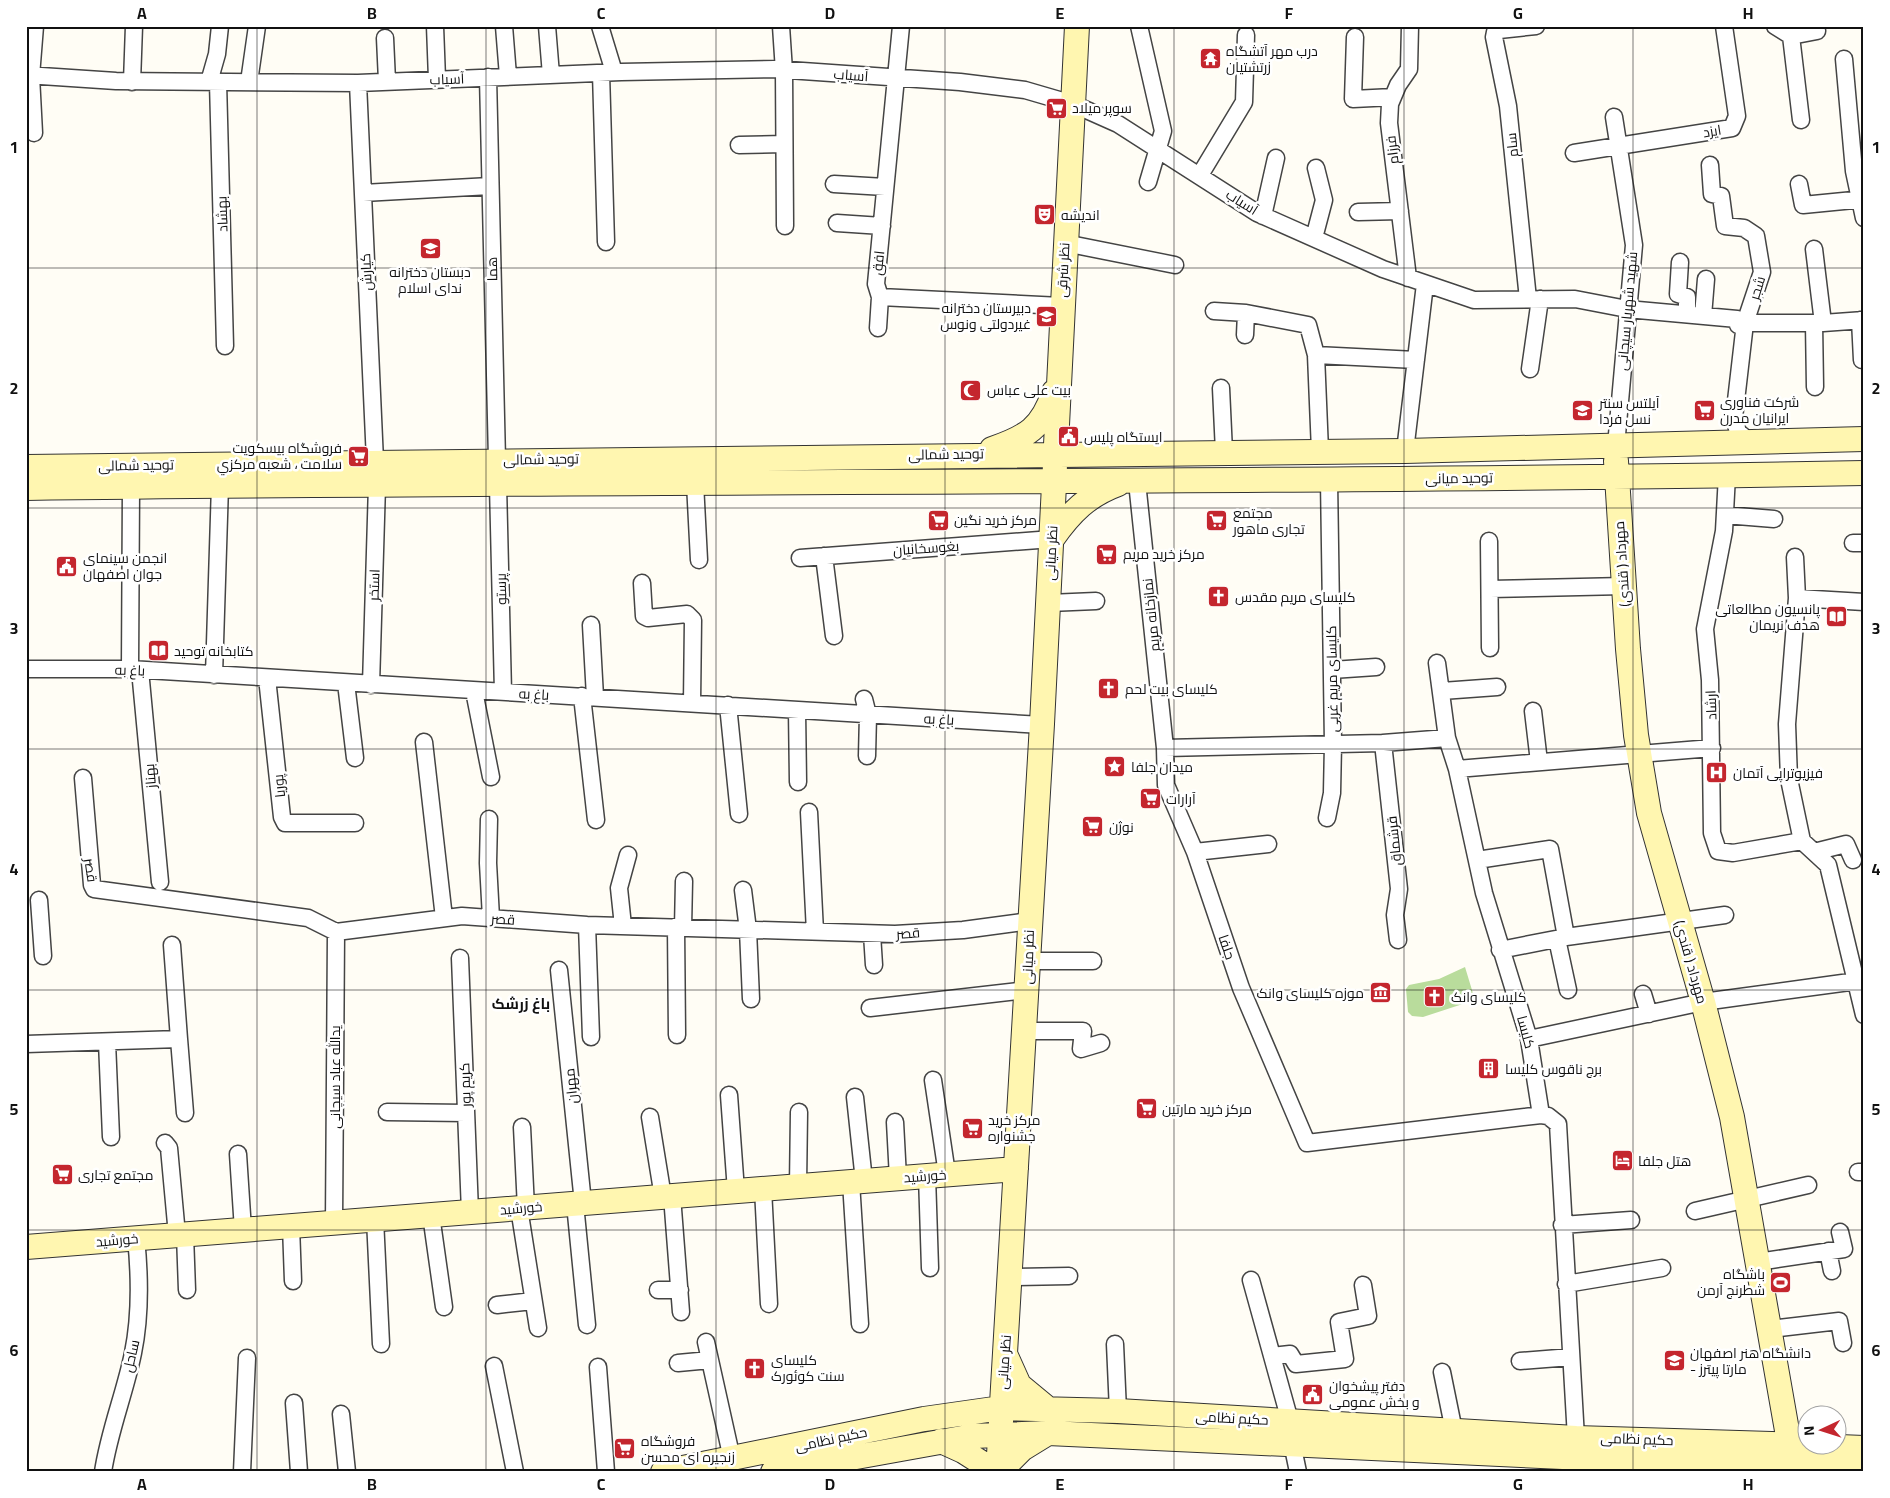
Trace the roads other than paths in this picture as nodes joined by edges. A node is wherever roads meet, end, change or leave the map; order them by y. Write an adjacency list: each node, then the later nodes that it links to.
1 (35, 26): 25 (street)
2 (134, 26): 32 (street)
3 (220, 26): 33 (street, بهشاد)
4 (257, 26): 34 (street)
5 (435, 26): 30 (street)
6 (504, 26): 27 (street)
7 (546, 26): 26 (street)
8 (600, 26): 24 (street)
9 (781, 26): 23 (street)
10 (901, 26): 29 (street, افق)
11 (1077, 26): 37 (main road, نظر شرقی)
12 (1139, 26): 45 (street)
13 (1410, 26): 36 (street, فرزام)
14 (1536, 26): 75 (street, سام)
15 (1724, 26): 44 (street, ایزد)
16 (1775, 26): 19 (street)
17 (1817, 31): 19 (street)
18 (1246, 35): 50 (street)
19 (1791, 36): 39 (street)
20 (1355, 37): 36 (street)
21 (385, 38): 31 (street)
22 (1844, 59): 42 (street)
23 (784, 71): 24 (street, آسیاب); 29 (street, آسیاب); 41 (street)
24 (608, 73): 26 (street, آسیاب); 66 (street)
25 (29, 75): 32 (street, آسیاب); 40 (street)
26 (551, 75): 27 (street, آسیاب)
27 (508, 76): 28 (street, آسیاب)
28 (488, 77): 30 (street, آسیاب); 54 (street, هما)
29 (895, 78): 37 (street, آسیاب); 55 (street, افق)
30 (437, 79): 31 (street, آسیاب)
31 (387, 81): 35 (street, آسیاب)
32 (132, 82): 33 (street, آسیاب)
33 (214, 82): 34 (street, آسیاب); 87 (street, بهشاد)
34 (249, 82): 35 (street, آسیاب)
35 (358, 83): 56 (street, کیارش)
36 (1393, 97): 58 (street, فرزام)
37 (1073, 104): 45 (street, آسیاب); 67 (main road, نظر شرقی)
38 (1614, 117): 44 (street, شهید شهریار سیچانی)
39 (1801, 120)
40 (34, 133)
41 (784, 144): 43 (street); 63 (street)
42 (1858, 144): 57 (street)
43 (739, 145)
44 (1618, 146): 46 (street); 79 (street, شهید شهریار سیچانی)
45 (1159, 150): 50 (street, آسیاب); 51 (street)
46 (1574, 153)
47 (1276, 158): 60 (street)
48 (1710, 165): 83 (street, شجر)
49 (1316, 168): 65 (street)
50 (1200, 175): 60 (street, آسیاب)
51 (1148, 182)
52 (834, 184): 55 (street)
53 (1799, 184): 57 (street)
54 (490, 186): 56 (street); 103 (street, هما)
55 (885, 187): 64 (street, افق)
56 (363, 193): 104 (street, کیارش)
57 (1862, 199): 61 (street)
58 (1400, 211): 59 (street); 71 (street, فرزام)
59 (1358, 212)
60 (1264, 216): 65 (street, آسیاب)
61 (1864, 218)
62 (837, 223): 64 (street)
63 (785, 226)
64 (882, 226): 74 (street, افق)
65 (1314, 238): 71 (street, آسیاب)
66 (606, 242)
67 (1065, 243): 70 (street); 76 (main road, نظر شرقی)
68 (1814, 249): 84 (street)
69 (1680, 262): 80 (street)
70 (1175, 265)
71 (1408, 278): 73 (street, آسیاب)
72 (1706, 279): 81 (street)
73 (1425, 284): 75 (street, آسیاب); 89 (street)
74 (880, 297): 76 (street); 85 (street, افق)
75 (1534, 299): 79 (street, آسیاب); 91 (street)
76 (1061, 306): 92 (main road, نظر شرقی)
77 (1214, 310): 78 (street)
78 (1246, 313): 86 (street); 88 (street)
79 (1626, 313): 80 (street); 83 (street); 97 (street, شهید شهریار سیچانی)
80 (1687, 314): 81 (street)
81 (1703, 316): 83 (street)
82 (1862, 320): 84 (street); 90 (street)
83 (1745, 322): 84 (street); 96 (street)
84 (1819, 323): 93 (street)
85 (878, 328)
86 (1245, 335)
87 (226, 346)
88 (1316, 355): 89 (street); 98 (street)
89 (1416, 360): 99 (street)
90 (1862, 360)
91 (1530, 369)
92 (1058, 379): 101 (main road, نظر شرقی); 102 (main road)
93 (1815, 387)
94 (1221, 388): 100 (street)
95 (1864, 439): 96 (main road, توحید میانی)
96 (1749, 441): 97 (main road, توحید میانی)
97 (1616, 446): 99 (main road, توحید میانی); 109 (main road, مهرداد ( قندی))
98 (1320, 451): 99 (main road, توحید میانی); 100 (main road, توحید میانی)
99 (1405, 451)
100 (1224, 452): 101 (main road, توحید میانی)
101 (1056, 453): 102 (main road, توحید شمالی); 110 (main road, نظر میانی)
102 (976, 454): 103 (main road, توحید شمالی)
103 (497, 460): 105 (main road, توحید شمالی)
104 (375, 461): 105 (main road, توحید شمالی); 106 (main road, توحید شمالی)
105 (420, 461): 116 (main road)
106 (26, 467)
107 (1864, 473): 108 (main road, توحید میانی)
108 (1727, 475): 109 (main road, توحید میانی); 120 (street, ارشاد)
109 (1617, 477): 111 (main road, توحید میانی); 129 (main road, مهرداد ( قندی))
110 (1055, 480): 112 (main road, توحید میانی); 113 (main road, توحید شمالی); 122 (main road, نظر میانی)
111 (1329, 480): 112 (main road, توحید میانی); 142 (street, کلیسای مریم غربی)
112 (1131, 482): 122 (main road); 163 (street, نمازخانه مریم)
113 (695, 483): 117 (main road, توحید شمالی); 127 (street)
114 (220, 485): 115 (main road, توحید شمالی); 118 (main road, توحید شمالی); 143 (street)
115 (377, 485): 116 (main road, توحید شمالی); 146 (street, استخر)
116 (420, 485): 117 (main road, توحید شمالی)
117 (498, 485): 150 (street, پرستو)
118 (131, 487): 119 (main road, توحید شمالی); 141 (street, بهناز)
119 (26, 488)
120 (1725, 516): 121 (street); 164 (street, ارشاد)
121 (1774, 519)
122 (1052, 539): 124 (street, بغوسخانیان); 134 (main road, نظر میانی)
123 (1490, 541): 130 (street)
124 (824, 556): 126 (street, بغوسخانیان); 136 (street)
125 (1795, 557): 131 (street)
126 (800, 558)
127 (699, 560)
128 (642, 583): 153 (street)
129 (1624, 586): 130 (street); 165 (main road, مهرداد ( قندی))
130 (1490, 589): 137 (street)
131 (1796, 598): 133 (street); 180 (street)
132 (1096, 601): 134 (street)
133 (1864, 602)
134 (1048, 603): 158 (main road, نظر میانی)
135 (592, 626): 151 (street)
136 (834, 636)
137 (1490, 648)
138 (1437, 662): 149 (street, کلیسا)
139 (1376, 667): 142 (street)
140 (26, 669): 141 (street, باغ به)
141 (135, 670): 143 (street, باغ به); 186 (street, بهناز)
142 (1332, 670): 162 (street, کلیسای مریم غربی)
143 (214, 675): 144 (street, باغ به)
144 (267, 678): 145 (street, باغ به); 178 (street, پوریا)
145 (346, 683): 146 (street, باغ به); 167 (street)
146 (371, 685): 148 (street, باغ به)
147 (1497, 686): 149 (street)
148 (474, 691): 150 (street, باغ به); 170 (street)
149 (1442, 691): 159 (street, کلیسا)
150 (503, 692): 151 (street, باغ به)
151 (588, 697): 153 (street, باغ به); 177 (street)
152 (864, 699): 157 (street)
153 (692, 703): 154 (street, باغ به)
154 (728, 705): 155 (street, باغ به); 174 (street)
155 (797, 710): 157 (street, باغ به); 172 (street)
156 (1533, 710): 168 (street)
157 (868, 715): 158 (street, باغ به); 166 (street)
158 (1042, 725): 192 (main road, نظر میانی)
159 (1447, 738): 161 (street); 169 (street, کلیسا)
160 (424, 742): 190 (street)
161 (1383, 743): 162 (street); 203 (street, قرشماق)
162 (1333, 744): 163 (street); 175 (street, کلیسای مریم غربی)
163 (1165, 748): 181 (street, جلفا)
164 (1712, 748): 165 (street); 180 (street, ارشاد)
165 (1639, 753): 168 (street); 193 (main road, مهرداد ( قندی))
166 (867, 756)
167 (354, 758)
168 (1539, 762): 169 (street)
169 (1457, 769): 183 (street, کلیسا)
170 (491, 777)
171 (82, 778): 199 (street, قصر)
172 (798, 782)
173 (809, 812): 200 (street)
174 (739, 814)
175 (1327, 818)
176 (489, 819): 191 (street)
177 (596, 820)
178 (355, 823)
179 (1268, 844): 181 (street)
180 (1808, 846): 184 (street); 212 (street)
181 (1195, 852): 236 (street, جلفا)
182 (628, 855): 195 (street)
183 (1477, 860): 202 (street); 205 (street, کلیسا)
184 (1854, 860)
185 (684, 881): 197 (street)
186 (160, 882)
187 (743, 890): 198 (street)
188 (39, 900): 196 (street)
189 (1725, 915): 193 (street)
190 (444, 918): 191 (street, قصر); 199 (street, قصر)
191 (491, 918): 194 (street, قصر)
192 (1030, 921): 201 (street, قصر); 208 (main road, نظر میانی)
193 (1679, 921): 202 (street); 217 (main road, مهرداد ( قندی))
194 (587, 925): 195 (street, قصر); 223 (street)
195 (623, 926): 197 (street, قصر)
196 (34, 928): 206 (street)
197 (679, 928): 198 (street, قصر); 222 (street)
198 (748, 930): 200 (street, قصر); 216 (street)
199 (336, 932): 260 (street, یدالله عباد سیچانی)
200 (815, 932): 201 (street, قصر)
201 (872, 934): 210 (street)
202 (1561, 938): 205 (street); 214 (street)
203 (1398, 940)
204 (172, 944): 225 (street)
205 (1500, 950): 224 (street, کلیسا)
206 (43, 956)
207 (460, 958): 234 (street, کریم پور)
208 (1028, 961): 209 (street); 213 (main road, نظر میانی)
209 (1093, 961)
210 (874, 965)
211 (559, 970): 253 (street, مهران)
212 (1856, 981): 217 (street); 219 (street)
213 (1027, 990): 218 (street); 221 (main road, نظر میانی)
214 (1568, 990)
215 (1642, 994): 220 (street)
216 (751, 1000)
217 (1703, 1002): 220 (street); 252 (main road, مهرداد ( قندی))
218 (870, 1008)
219 (1863, 1009)
220 (1649, 1014): 224 (street)
221 (1024, 1031): 227 (street); 243 (main road, نظر میانی)
222 (677, 1035)
223 (591, 1037)
224 (1529, 1039): 236 (street, کلیسا)
225 (179, 1040): 226 (street); 235 (street)
226 (107, 1042): 228 (street); 240 (street)
227 (1100, 1043)
228 (26, 1044)
229 (933, 1080): 244 (street)
230 (729, 1095): 250 (street)
231 (855, 1097): 246 (street)
232 (387, 1112): 234 (street)
233 (800, 1112): 248 (street)
234 (466, 1113): 256 (street, کریم پور)
235 (185, 1114)
236 (1541, 1115): 261 (street)
237 (650, 1117): 251 (street)
238 (896, 1122): 245 (street)
239 (522, 1127): 254 (street)
240 (111, 1137)
241 (165, 1143): 265 (street)
242 (238, 1154): 263 (street)
243 (1016, 1169): 244 (main road, خورشید); 274 (main road, نظر میانی)
244 (937, 1175): 245 (main road, خورشید); 270 (street)
245 (898, 1178): 246 (main road, خورشید)
246 (857, 1181): 248 (main road, خورشید); 287 (street)
247 (1808, 1185): 252 (street)
248 (798, 1186): 249 (main road, خورشید)
249 (763, 1189): 250 (main road, خورشید); 283 (street)
250 (736, 1191): 251 (main road, خورشید)
251 (667, 1196): 253 (main road, خورشید); 281 (street)
252 (1747, 1198): 255 (street); 269 (main road, مهرداد ( قندی))
253 (579, 1203): 254 (main road, خورشید); 288 (street, مهران)
254 (523, 1208): 256 (main road, خورشید); 282 (street)
255 (1695, 1211)
256 (470, 1212): 257 (main road, خورشید)
257 (431, 1215): 258 (main road, خورشید); 285 (street)
258 (375, 1220): 260 (main road, خورشید); 293 (street)
259 (1631, 1220): 261 (street)
260 (334, 1223): 262 (main road, خورشید)
261 (1562, 1225): 277 (street)
262 (291, 1226): 263 (main road, خورشید); 276 (street)
263 (243, 1230): 265 (main road, خورشید)
264 (1840, 1232): 268 (street)
265 (181, 1235): 266 (main road, خورشید); 279 (street)
266 (136, 1238): 267 (main road, خورشید); 325 (street, ساحل)
267 (26, 1247)
268 (1828, 1251): 269 (street); 272 (street)
269 (1758, 1262): 290 (main road, مهرداد ( قندی))
270 (930, 1268)
271 (1662, 1268): 277 (street)
272 (1832, 1271)
273 (1070, 1276): 274 (street)
274 (1010, 1277): 295 (main road, نظر میانی)
275 (1251, 1280): 296 (street)
276 (293, 1282)
277 (1566, 1284): 297 (street)
278 (1364, 1285): 296 (street)
279 (187, 1290)
280 (658, 1290): 281 (street)
281 (680, 1290): 286 (street)
282 (534, 1301): 284 (street); 289 (street)
283 (769, 1304)
284 (496, 1305)
285 (444, 1307)
286 (682, 1312)
287 (860, 1324)
288 (587, 1325)
289 (538, 1328)
290 (1770, 1329): 292 (street); 315 (main road, مهرداد ( قندی))
291 (706, 1342): 299 (street)
292 (1843, 1343)
293 (381, 1344)
294 (1115, 1344): 308 (street)
295 (1005, 1352): 306 (main road, نظر میانی); 307 (main road)
296 (1272, 1356): 311 (street)
297 (1572, 1356): 300 (street); 320 (street)
298 (247, 1358): 326 (street)
299 (710, 1360): 301 (street); 321 (street)
300 (1520, 1361)
301 (678, 1363)
302 (494, 1366): 329 (street)
303 (598, 1367): 330 (street)
304 (1442, 1372): 310 (street)
305 (294, 1403): 327 (street)
306 (1001, 1408): 307 (main road, حکیم نظامی); 313 (main road, نظر میانی); 321 (main road, حکیم نظامی)
307 (1048, 1410): 308 (main road, حکیم نظامی)
308 (1118, 1411): 311 (main road, حکیم نظامی)
309 (341, 1414): 328 (street)
310 (1454, 1431): 311 (main road, حکیم نظامی); 320 (main road, حکیم نظامی)
311 (1291, 1432): 312 (main road, حکیم نظامی); 320 (main road, حکیم نظامی); 334 (street)
312 (1048, 1433): 313 (main road, حکیم نظامی); 333 (main road)
313 (1000, 1434): 314 (main road, حکیم نظامی); 333 (main road, نظر میانی)
314 (941, 1441): 332 (main road, حکیم نظامی); 333 (main road)
315 (1798, 1441)
316 (1798, 1445): 320 (main road, حکیم نظامی)
317 (1848, 1447): 318 (main road)
318 (1864, 1448)
319 (1798, 1450): 322 (main road, مهرداد ( قندی))
320 (1576, 1456): 323 (main road, حکیم نظامی)
321 (732, 1459): 331 (main road, حکیم نظامی)
322 (1794, 1468): 323 (main road, حکیم نظامی); 324 (main road, حکیم نظامی)
323 (1755, 1469)
324 (1852, 1471)
325 (104, 1472)
326 (242, 1472)
327 (299, 1472)
328 (347, 1472)
329 (515, 1472)
330 (606, 1472)
331 (663, 1472)
332 (773, 1472)
333 (998, 1472)
334 (1298, 1472)

